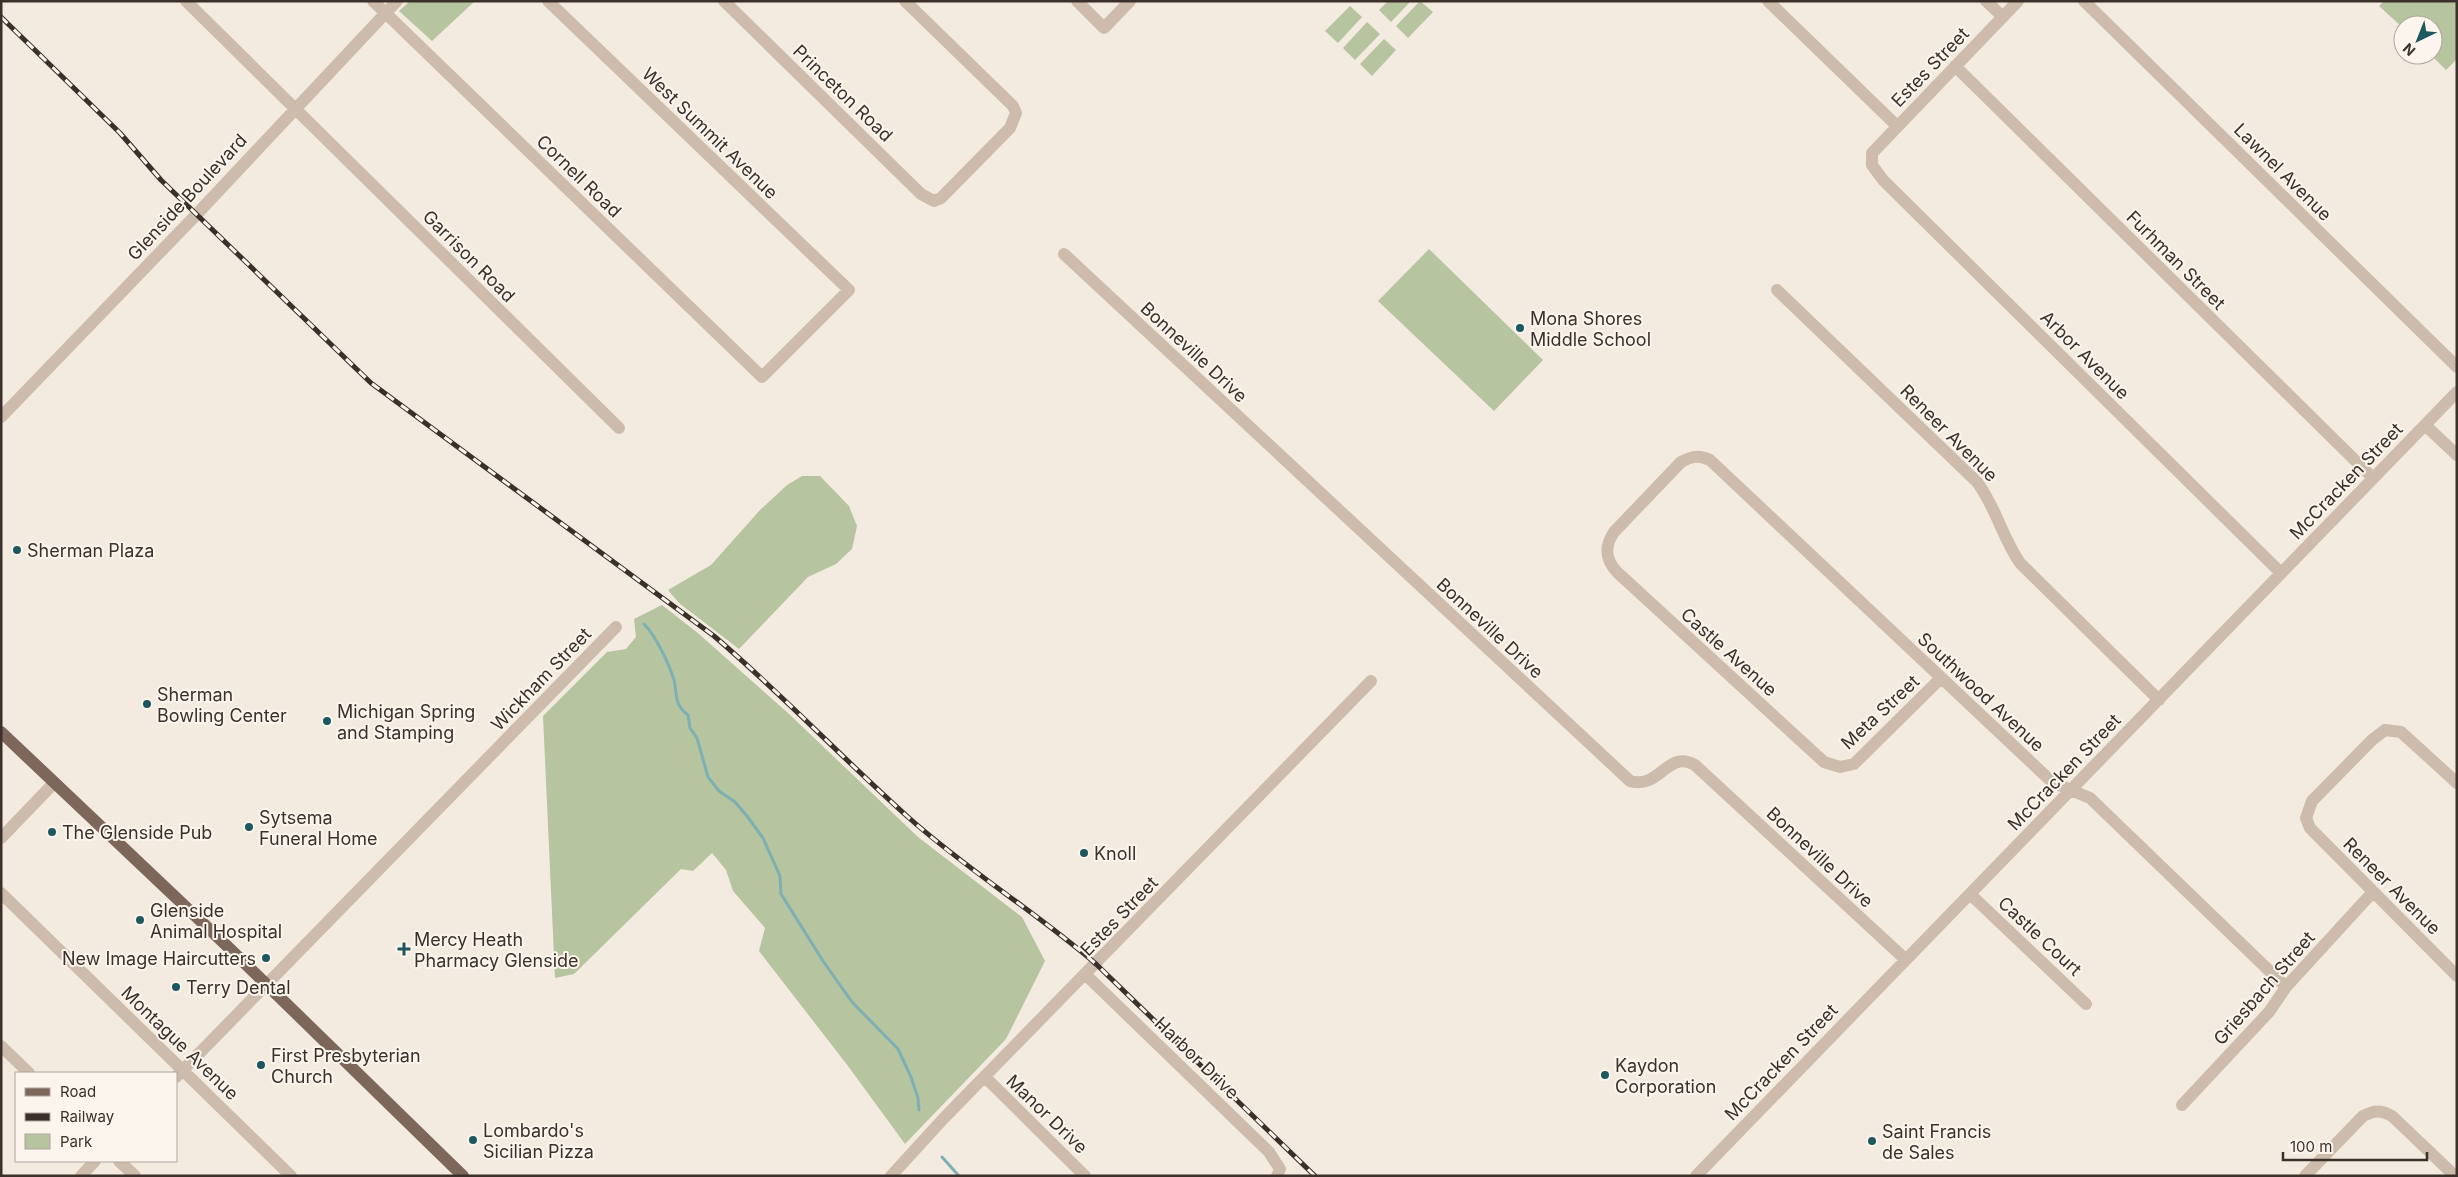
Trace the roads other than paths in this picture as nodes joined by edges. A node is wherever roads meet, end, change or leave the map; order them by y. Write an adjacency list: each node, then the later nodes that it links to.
1 (186, 1): 16 (street, Garrison Road)
2 (373, 1): 13 (street, Cornell Road)
3 (397, 1): 13 (street, Glenside Boulevard)
4 (548, 1): 22 (street, West Summit Avenue)
5 (724, 1): 6 (street, Princeton Road)
6 (905, 1)
7 (1077, 1): 8 (street)
8 (1130, 1)
9 (1768, 1): 17 (street)
10 (1986, 1): 14 (street)
11 (2018, 1): 14 (street, Estes Street)
12 (2084, 1): 21 (street, Lawnel Avenue)
13 (385, 13): 16 (street, Glenside Boulevard); 22 (street, Cornell Road)
14 (2002, 17): 15 (street, Estes Street)
15 (1955, 66): 17 (street, Estes Street); 29 (street, Furhman Street)
16 (295, 108): 24 (street, Glenside Boulevard); 26 (street, Garrison Road)
17 (1897, 126): 18 (street, Estes Street)
18 (1872, 158): 30 (street, Arbor Avenue)
19 (1064, 254): 44 (street, Bonneville Drive)
20 (1777, 290): 34 (street, Reneer Avenue)
21 (2457, 367)
22 (762, 377)
23 (2457, 392): 25 (street, McCracken Street)
24 (1, 417)
25 (2425, 425): 27 (street); 29 (street, McCracken Street)
26 (619, 428)
27 (2457, 455)
28 (1700, 456): 32 (street, Southwood Avenue); 36 (street, Castle Avenue)
29 (2373, 478): 30 (street, McCracken Street)
30 (2281, 573): 34 (street, McCracken Street)
31 (616, 626): 47 (street, Wickham Street)
32 (1941, 678): 36 (street, Meta Street); 39 (street, Southwood Avenue)
33 (1371, 681): 45 (street, Estes Street)
34 (2159, 700): 39 (street, McCracken Street)
35 (1, 732): 38 (main road)
36 (1840, 767)
37 (2457, 783): 41 (street, Reneer Avenue)
38 (54, 784): 40 (street); 47 (main road)
39 (2070, 791): 43 (street, McCracken Street); 48 (street, Southwood Avenue)
40 (1, 838)
41 (2372, 893): 46 (street, Reneer Avenue); 48 (street, Griesbach Street)
42 (1, 894): 52 (street, Montague Avenue)
43 (1970, 894): 44 (street, McCracken Street); 49 (street, Castle Court)
44 (1905, 959): 65 (street, McCracken Street)
45 (1086, 975): 54 (street, Estes Street); 58 (street, Harbor Drive)
46 (2457, 976)
47 (267, 985): 53 (street, Wickham Street); 62 (main road)
48 (2286, 987): 55 (street, Griesbach Street)
49 (2086, 1004)
50 (1, 1046): 51 (street)
51 (28, 1072)
52 (177, 1072)
53 (179, 1074): 61 (street, Montague Avenue)
54 (985, 1077): 63 (street, Estes Street); 64 (street, Manor Drive)
55 (2182, 1105)
56 (95, 1162): 59 (street)
57 (120, 1162): 60 (street)
58 (1279, 1172)
59 (81, 1176)
60 (135, 1176)
61 (291, 1176)
62 (462, 1176)
63 (892, 1176)
64 (1085, 1176)
65 (1696, 1176)
66 (2305, 1176): 67 (street)
67 (2455, 1176)

